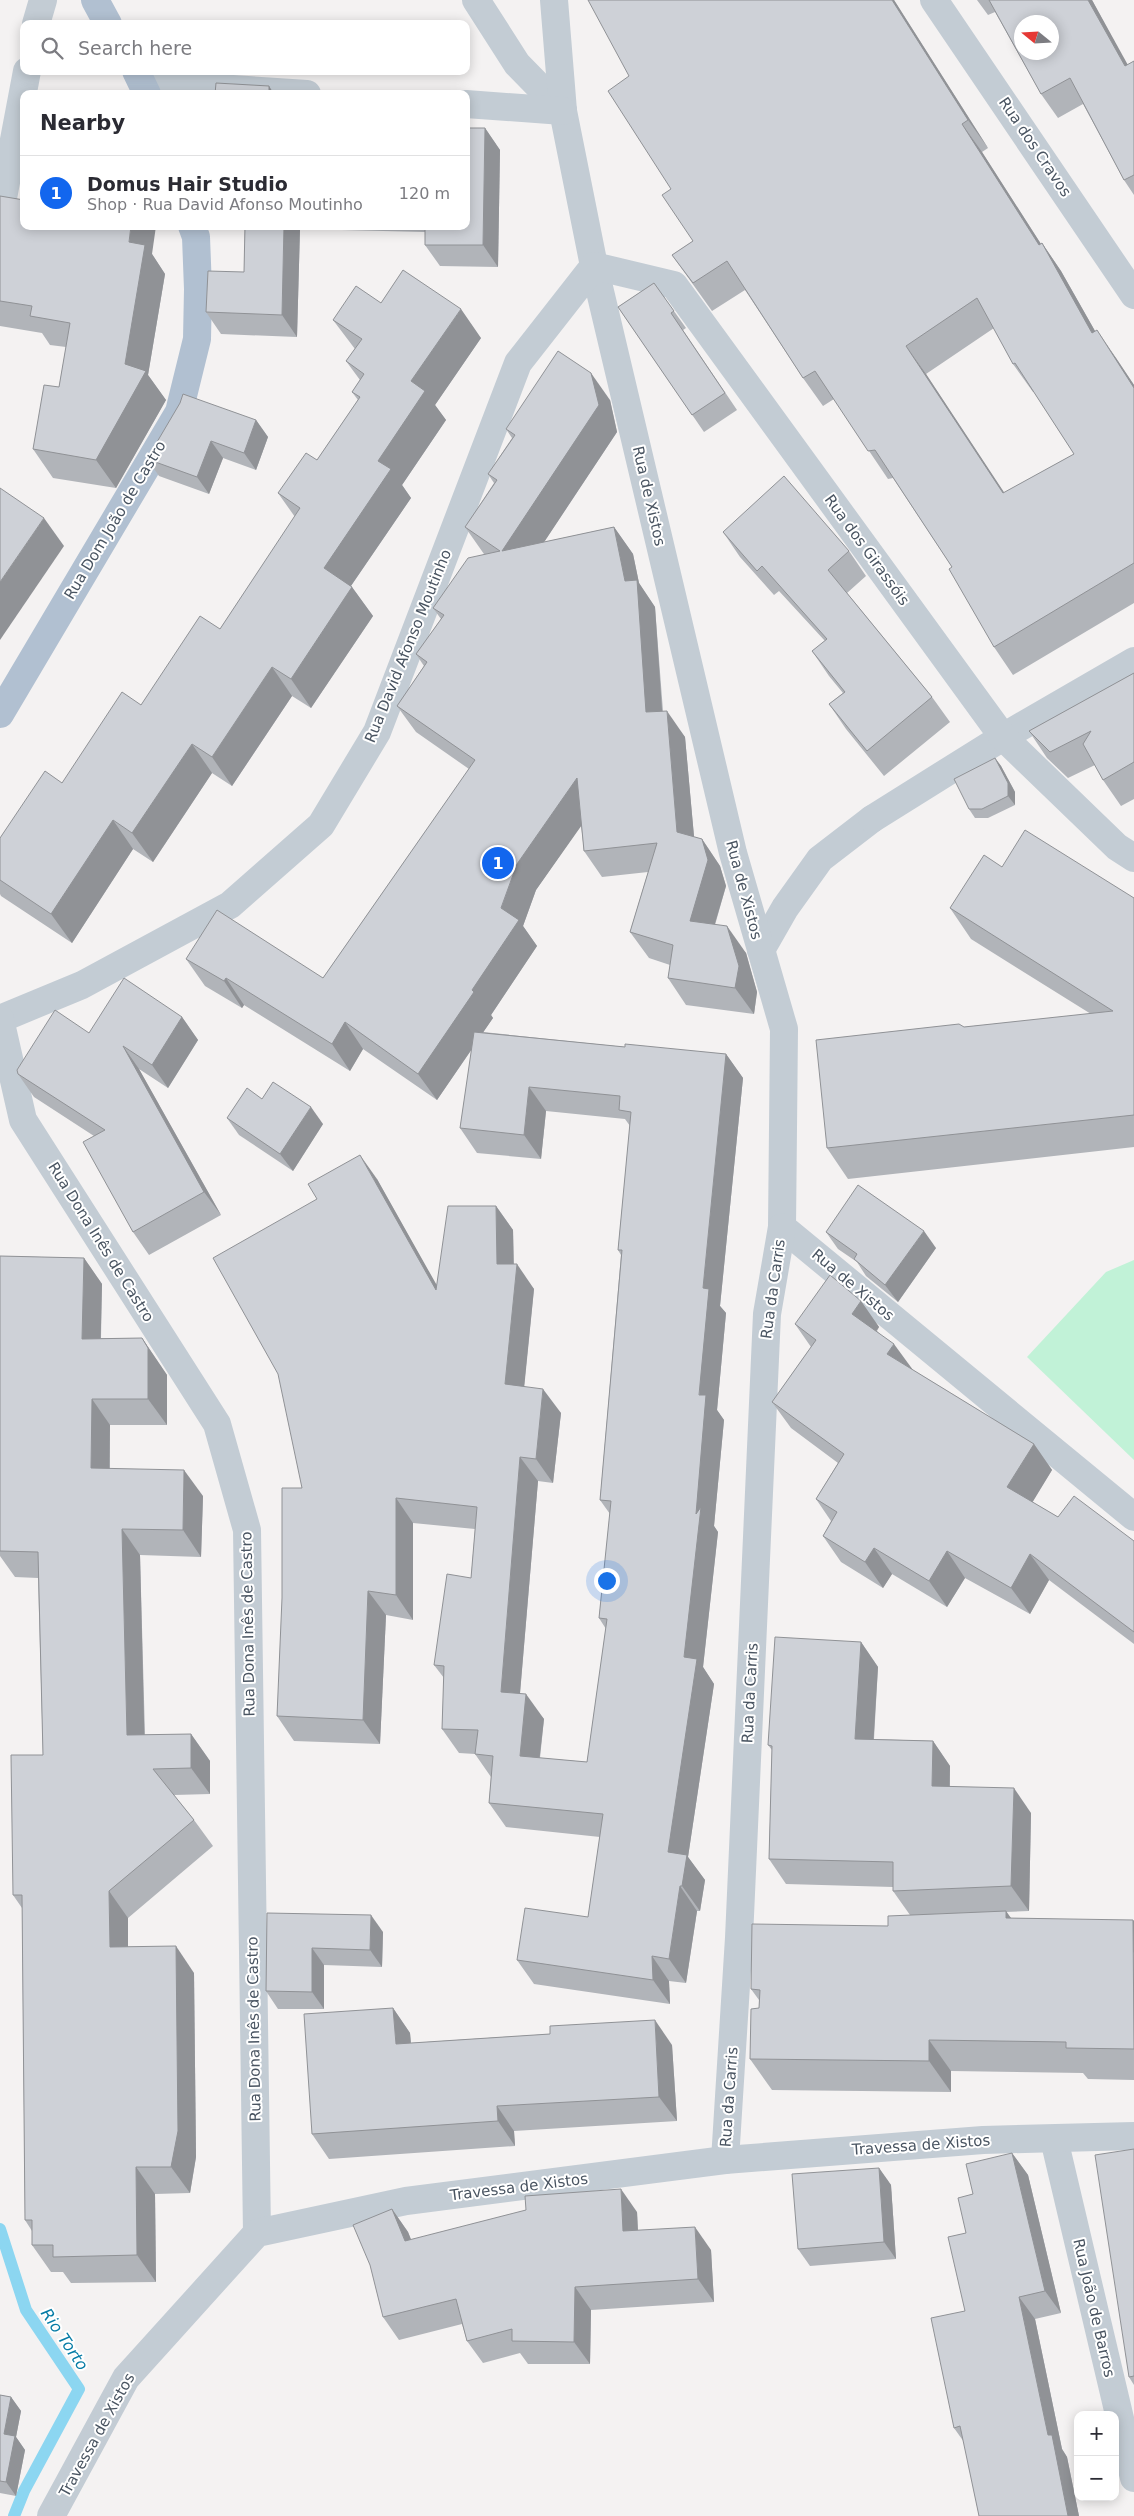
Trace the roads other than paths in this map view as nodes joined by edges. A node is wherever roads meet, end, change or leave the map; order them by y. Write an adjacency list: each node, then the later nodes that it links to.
1 (43, 0): 6 (street)
2 (95, 0): 7 (main road)
3 (476, 0): 14 (street)
4 (554, 0): 14 (street, Rua de Xistos)
5 (934, 0): 18 (street, Rua dos Cravos)
6 (37, 20)
7 (106, 20)
8 (26, 75): 10 (street)
9 (142, 83): 11 (street)
10 (23, 90)
11 (246, 90)
12 (470, 104): 14 (street)
13 (20, 108): 15 (street)
14 (563, 111): 17 (street, Rua de Xistos)
15 (0, 214)
16 (193, 230): 20 (main road, Rua Dom João de Castro)
17 (594, 266): 21 (street, Rua dos Girassóis); 23 (street, Rua de Xistos); 24 (street, Rua David Afonso Moutinho)
18 (1134, 295)
19 (1134, 661): 21 (street)
20 (0, 714)
21 (1003, 737): 22 (street, Rua dos Girassóis); 23 (street)
22 (1134, 858)
23 (761, 950): 25 (street, Rua de Xistos)
24 (0, 1019): 32 (street, Rua Dona Inês de Castro)
25 (782, 1227): 26 (street, Rua de Xistos); 28 (street, Rua da Carris)
26 (1134, 1518)
27 (768, 1937): 28 (street)
28 (739, 1938): 31 (street, Rua da Carris)
29 (1134, 2136): 30 (street, Travessa de Xistos)
30 (1054, 2139): 31 (street, Travessa de Xistos); 33 (street, Rua João de Barros)
31 (725, 2160): 32 (street, Travessa de Xistos)
32 (257, 2233): 34 (street, Travessa de Xistos)
33 (1134, 2478)
34 (52, 2516)

